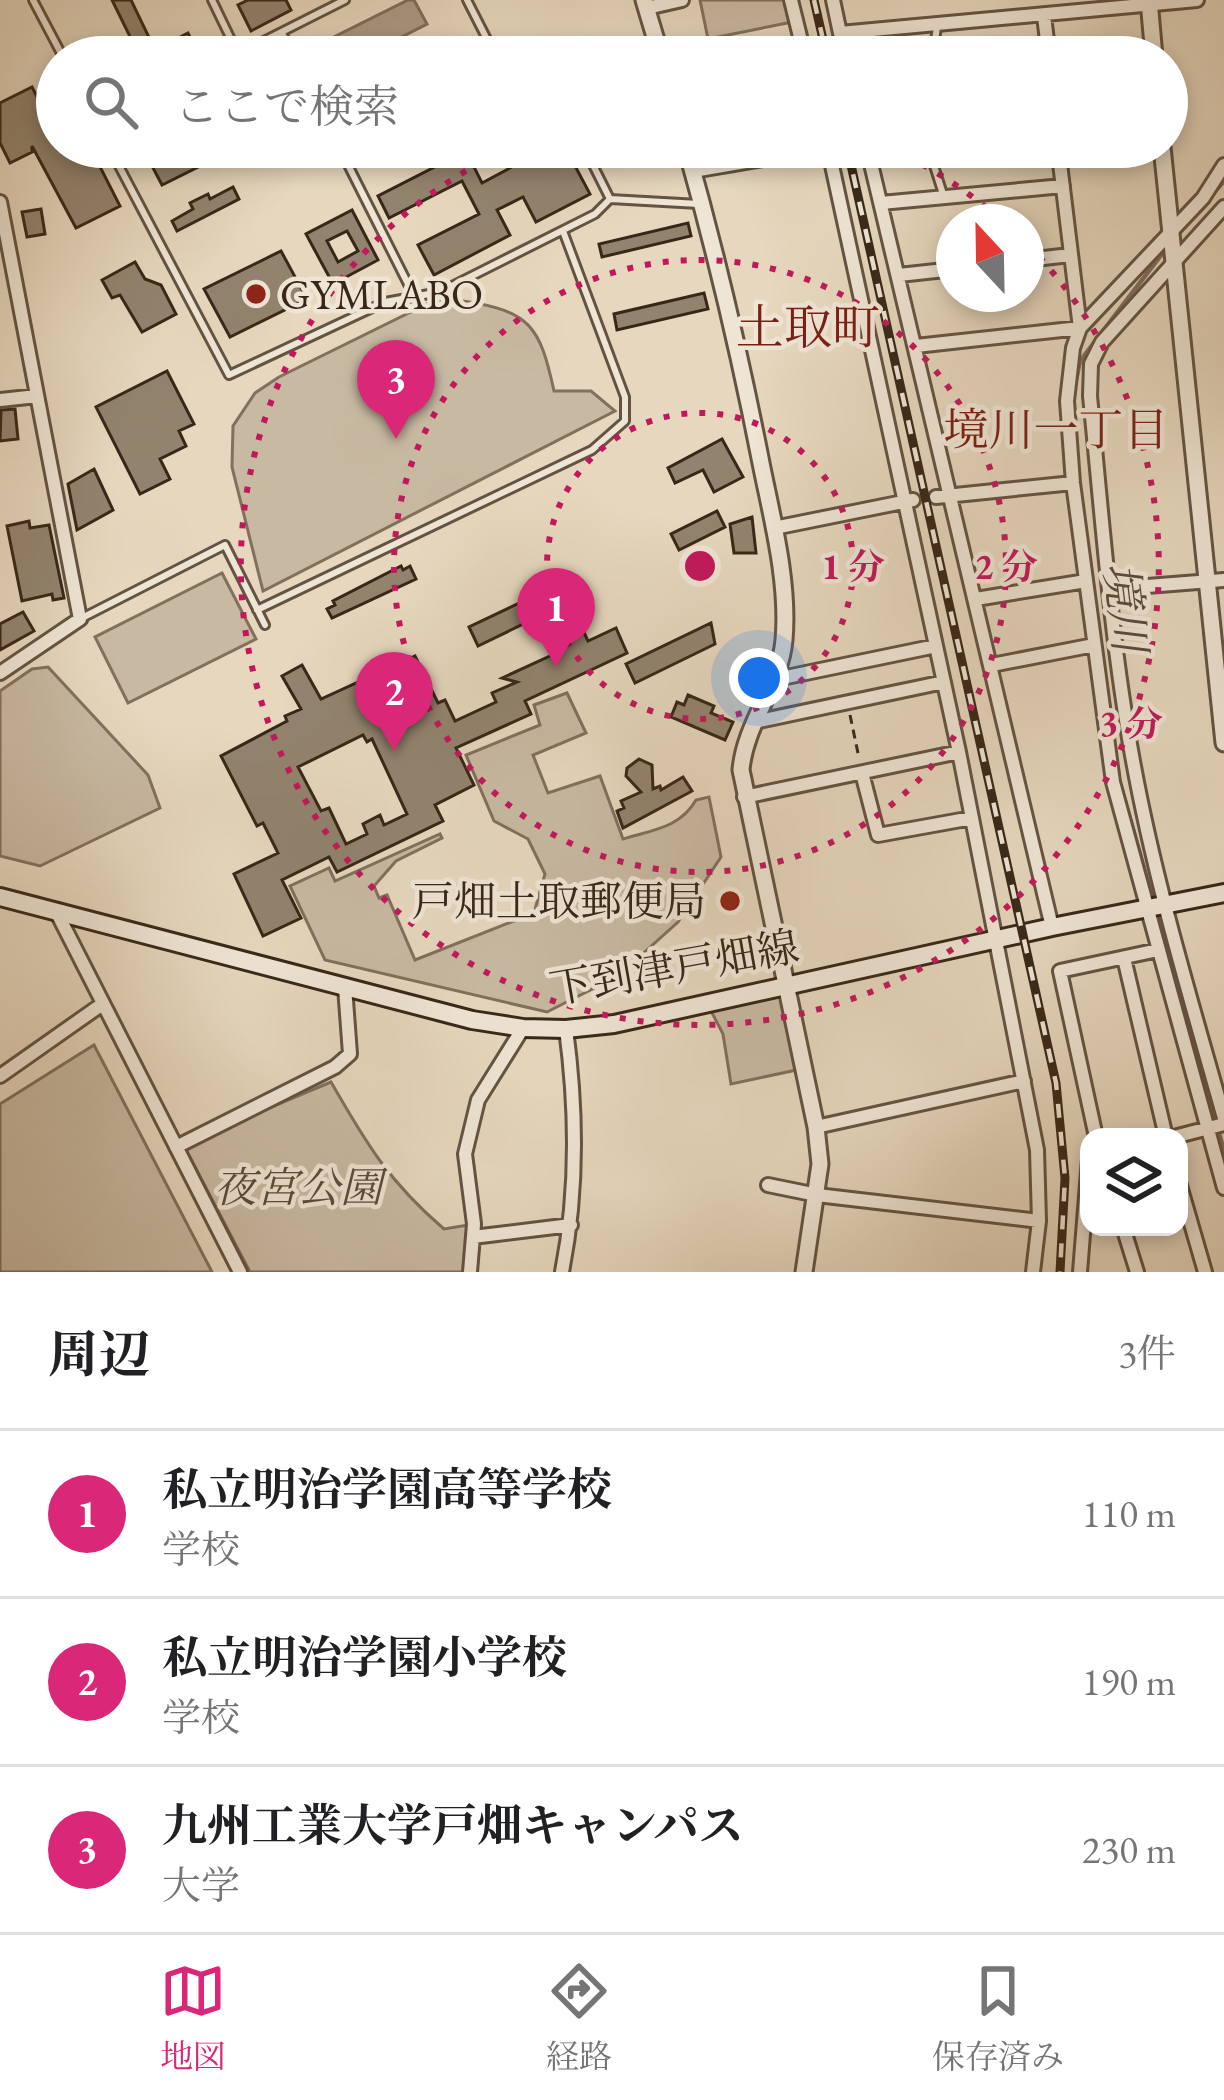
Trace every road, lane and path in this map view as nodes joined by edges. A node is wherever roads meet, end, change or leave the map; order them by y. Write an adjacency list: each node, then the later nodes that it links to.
1 (33, 0): 15 (lane)
2 (212, 0): 16 (lane)
3 (345, 0): 13 (lane)
4 (467, 0): 19 (lane)
5 (682, 0): 10 (street)
6 (790, 0): 21 (street)
7 (833, 0): 14 (street)
8 (1197, 0): 9 (street)
9 (1149, 2): 11 (street); 25 (street)
10 (645, 4): 20 (street)
11 (1044, 16): 12 (street); 24 (street)
12 (938, 26): 14 (street); 23 (lane)
13 (282, 33): 17 (lane); 18 (lane)
14 (840, 33): 22 (street)
15 (52, 36)
16 (227, 36)
17 (276, 36)
18 (284, 36)
19 (485, 36)
20 (655, 36)
21 (799, 36)
22 (841, 36)
23 (936, 36)
24 (1046, 36)
25 (1152, 36)
26 (1224, 165): 46 (street)
27 (120, 168): 54 (lane)
28 (350, 168): 54 (lane)
29 (594, 168): 40 (lane)
30 (692, 168): 37 (street)
31 (710, 168): 37 (street)
32 (833, 168): 62 (street)
33 (872, 168): 42 (street)
34 (935, 168): 39 (lane)
35 (1061, 168): 38 (street)
36 (1164, 168): 46 (street)
37 (693, 171): 43 (street)
38 (1063, 186): 39 (street); 47 (street)
39 (944, 197): 42 (street)
40 (610, 199): 43 (lane); 45 (lane)
41 (0, 202): 52 (street)
42 (881, 203): 51 (street)
43 (701, 204): 63 (street)
44 (1224, 207): 49 (street)
45 (563, 231): 54 (lane); 69 (lane)
46 (1170, 232): 49 (street); 55 (street)
47 (1070, 255): 48 (street); 55 (street)
48 (1044, 258)
49 (1173, 259): 66 (street); 67 (street)
50 (936, 271): 51 (street)
51 (899, 275): 56 (street)
52 (17, 292): 53 (street); 57 (street)
53 (0, 294)
54 (413, 295)
55 (1080, 328): 56 (street); 59 (street)
56 (916, 346): 60 (street)
57 (37, 396): 58 (street); 70 (street)
58 (0, 400)
59 (1073, 482): 60 (street); 65 (street)
60 (952, 494): 61 (street); 68 (street)
61 (936, 497)
62 (908, 501): 63 (street); 73 (street)
63 (774, 528): 76 (street)
64 (1224, 580): 66 (street)
65 (1086, 581): 68 (street); 72 (street)
66 (1206, 581): 67 (street); 80 (street)
67 (1109, 589): 87 (street)
68 (976, 598): 74 (street)
69 (257, 610): 70 (lane); 71 (lane)
70 (80, 619): 75 (street)
71 (265, 625)
72 (1094, 645): 74 (street); 87 (street)
73 (936, 646): 76 (street); 77 (street)
74 (992, 665): 89 (street)
75 (0, 673)
76 (772, 680): 79 (street)
77 (944, 682): 78 (street); 81 (street)
78 (848, 702): 79 (street); 82 (path)
79 (754, 722): 83 (street)
80 (1224, 743)
81 (959, 752): 82 (street); 84 (street)
82 (862, 772): 83 (street); 84 (street)
83 (744, 797): 93 (street)
84 (972, 818): 90 (street)
85 (1224, 893): 87 (main road, 下到津戸畑線)
86 (0, 897): 88 (main road, 下到津戸畑線)
87 (1156, 906): 89 (main road, 下到津戸畑線); 91 (street); 100 (street)
88 (56, 911): 94 (main road, 下到津戸畑線); 95 (street)
89 (1052, 927): 90 (main road, 下到津戸畑線)
90 (995, 940): 93 (main road, 下到津戸畑線); 99 (street)
91 (1158, 950): 92 (street); 104 (street)
92 (1124, 958): 102 (street); 103 (street)
93 (788, 986): 97 (main road, 下到津戸畑線); 101 (street)
94 (345, 987): 96 (main road, 下到津戸畑線); 106 (street)
95 (101, 1005): 98 (street); 106 (street)
96 (523, 1028): 97 (main road, 下到津戸畑線); 115 (street)
97 (566, 1029): 112 (street)
98 (0, 1076)
99 (1024, 1081): 101 (street); 111 (street)
100 (1224, 1121): 104 (street)
101 (816, 1127): 109 (street)
102 (1094, 1128)
103 (1168, 1128)
104 (1208, 1128): 105 (street); 108 (street)
105 (1188, 1133)
106 (176, 1147): 116 (street)
107 (768, 1185): 109 (street)
108 (1224, 1188)
109 (817, 1195): 111 (street); 119 (street)
110 (1188, 1213): 123 (street)
111 (1039, 1221): 120 (street)
112 (571, 1225): 115 (street); 118 (street)
113 (1083, 1236): 121 (street)
114 (1126, 1236): 122 (street)
115 (473, 1238): 117 (street)
116 (240, 1272)
117 (470, 1272)
118 (562, 1272)
119 (804, 1272)
120 (1034, 1272)
121 (1080, 1272)
122 (1137, 1272)
123 (1205, 1272)

